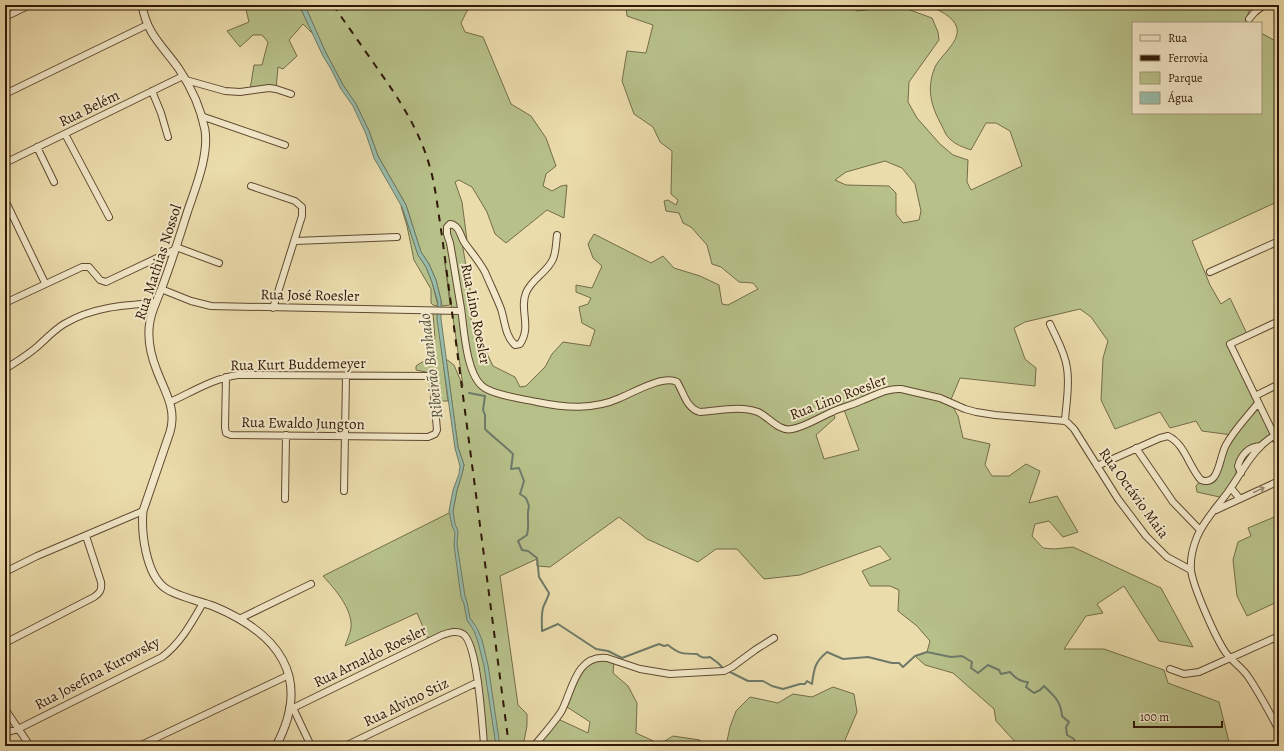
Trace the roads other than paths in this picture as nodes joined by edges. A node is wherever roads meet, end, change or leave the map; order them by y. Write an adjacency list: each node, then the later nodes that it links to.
1 (142, 5): 6 (street, Rua Mathias Nossol)
2 (1264, 5): 5 (street)
3 (25, 6): 4 (street)
4 (5, 17)
5 (1249, 19)
6 (147, 25): 7 (street, Rua Mathias Nossol); 9 (street)
7 (185, 78): 8 (street, Rua Belém); 10 (street); 11 (street, Rua Mathias Nossol)
8 (152, 91): 12 (street, Rua Belém); 13 (street)
9 (5, 94)
10 (291, 94)
11 (201, 116): 14 (street); 25 (street, Rua Mathias Nossol)
12 (65, 134): 15 (street, Rua Belém); 20 (street)
13 (168, 138)
14 (285, 145)
15 (37, 147): 16 (street, Rua Belém); 17 (street)
16 (5, 163)
17 (54, 182)
18 (251, 186): 24 (street)
19 (6, 204): 28 (street)
20 (109, 217)
21 (557, 235): 33 (street, Rua Lino Roesler)
22 (398, 238): 24 (street)
23 (1279, 240): 27 (street)
24 (294, 241): 32 (street)
25 (176, 248): 26 (street); 28 (street); 29 (street, Rua Mathias Nossol)
26 (219, 263)
27 (1210, 272)
28 (45, 283): 30 (street)
29 (161, 289): 31 (street, Rua Mathias Nossol); 32 (street, Rua José Roesler)
30 (5, 303)
31 (156, 303): 36 (street); 41 (street, Rua Mathias Nossol)
32 (272, 308): 33 (street, Rua José Roesler)
33 (461, 311): 43 (street, Rua Lino Roesler)
34 (1279, 321): 40 (street)
35 (1050, 324): 43 (street)
36 (5, 369)
37 (346, 376): 38 (street, Rua Kurt Buddemeyer); 44 (street, Rua Kurt Buddemeyer); 47 (street)
38 (226, 377): 41 (street, Rua Kurt Buddemeyer); 46 (street, Rua Ewaldo Jungton)
39 (1279, 384): 40 (street)
40 (1255, 396): 42 (street)
41 (170, 402): 56 (street, Rua Mathias Nossol)
42 (1258, 403): 45 (street); 49 (street)
43 (1065, 421): 50 (street, Rua Octávio Maia)
44 (435, 434): 47 (street, Rua Ewaldo Jungton)
45 (1277, 434): 48 (street); 52 (street)
46 (286, 435): 47 (street, Rua Ewaldo Jungton); 54 (street)
47 (345, 436): 53 (street)
48 (1279, 445)
49 (1136, 448): 50 (street); 58 (street)
50 (1097, 466): 60 (street, Rua Octávio Maia)
51 (1279, 481): 55 (street, one-way to 51)
52 (1231, 488): 55 (street); 57 (street)
53 (344, 491)
54 (285, 499)
55 (1240, 499): 57 (street)
56 (143, 511): 59 (street); 63 (street, Rua Mathias Nossol)
57 (1214, 511): 58 (street)
58 (1200, 530): 60 (street)
59 (86, 536): 61 (street); 67 (street)
60 (1191, 570): 68 (street)
61 (5, 572)
62 (311, 584): 64 (street)
63 (203, 603): 64 (street, Rua Mathias Nossol); 74 (street, Rua Josefina Kurowsky)
64 (239, 619): 70 (street, Rua Mathias Nossol)
65 (1279, 636): 68 (street)
66 (774, 638): 83 (street)
67 (5, 643)
68 (1231, 658): 69 (street); 75 (street)
69 (1170, 669)
70 (289, 675): 72 (street, Rua Mathias Nossol); 79 (street)
71 (478, 682): 72 (street, Rua Arnaldo Roesler); 77 (street); 82 (street, Rua Alvino Stiz)
72 (291, 708): 80 (street, Rua Mathias Nossol); 81 (street)
73 (5, 709): 74 (street)
74 (18, 729): 76 (street, Rua Josefina Kurowsky); 78 (street)
75 (1279, 730)
76 (5, 733)
77 (482, 745)
78 (30, 746)
79 (139, 746)
80 (276, 746)
81 (311, 746)
82 (345, 746)
83 (534, 746)

